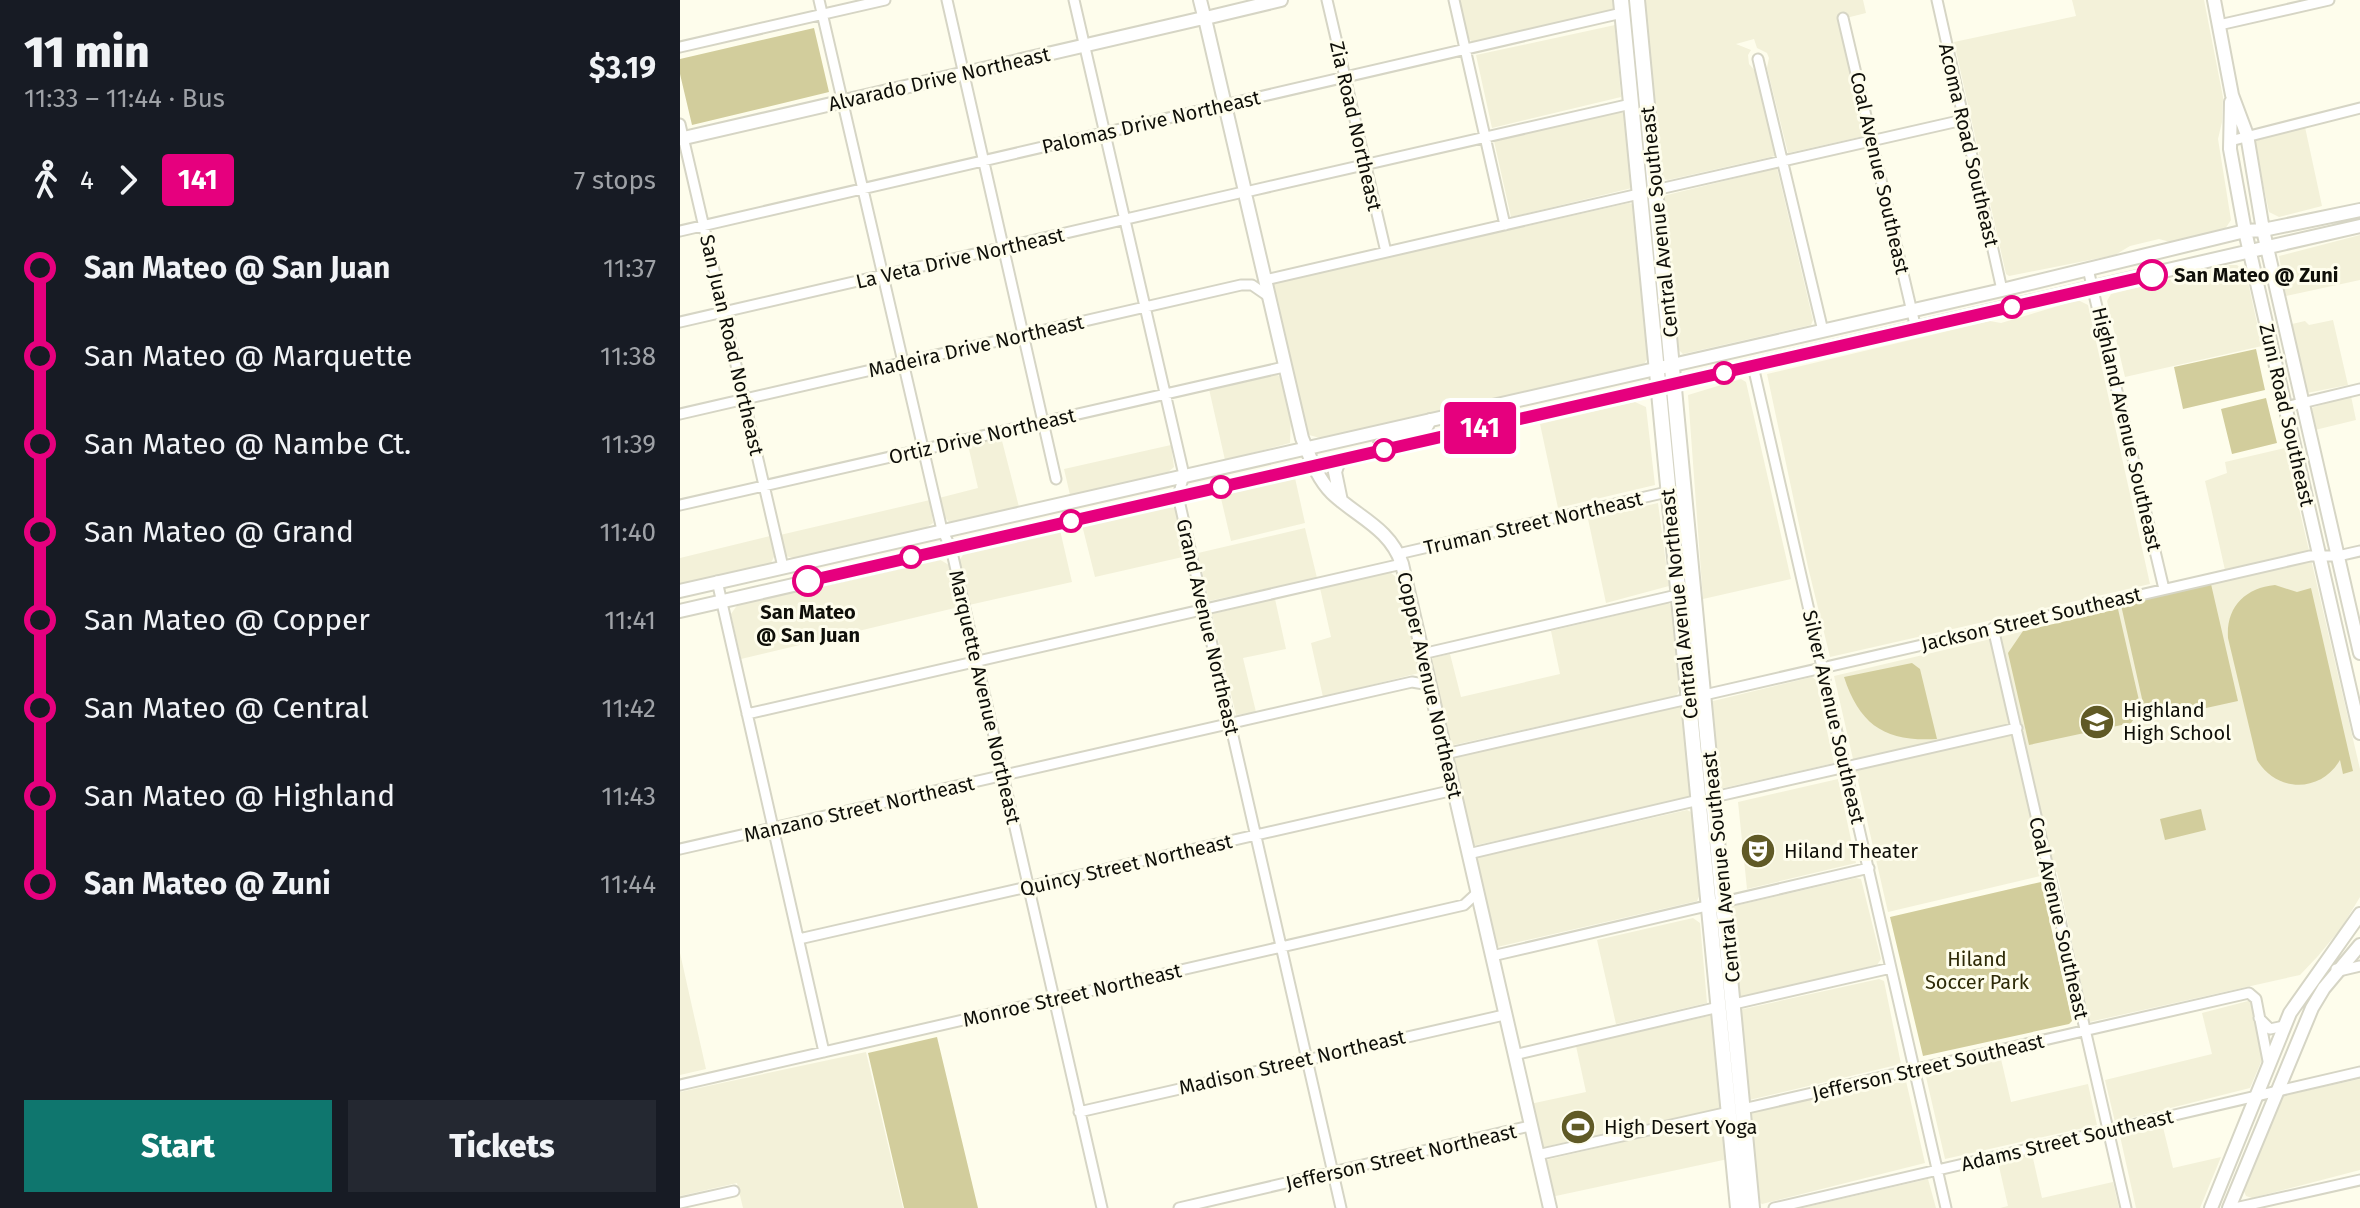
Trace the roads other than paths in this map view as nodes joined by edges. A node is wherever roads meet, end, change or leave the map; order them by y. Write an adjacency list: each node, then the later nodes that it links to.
1 (819, 0): 14 (street, Marquette Avenue Northeast)
2 (885, 0): 14 (street)
3 (947, 0): 21 (street)
4 (1074, 0): 17 (street, Grand Avenue Northeast)
5 (1281, 0): 13 (main road, Alvarado Drive Northeast)
6 (1327, 0): 22 (street, Zia Road Northeast)
7 (1454, 0): 19 (street)
8 (1637, 0): 40 (main road, Central Avenue Southeast)
9 (1937, 0): 28 (street, Acoma Road Southeast)
10 (2214, 0): 16 (main road, Zuni Road Southeast)
11 (2329, 0): 16 (street)
12 (1622, 7): 19 (street, Palomas Drive Northeast); 25 (main road, Central Avenue Northeast)
13 (1203, 14): 17 (main road, Alvarado Drive Northeast); 26 (main road, Copper Avenue Northeast)
14 (823, 15): 18 (street); 24 (street, Marquette Avenue Northeast)
15 (1843, 18): 34 (street, Coal Avenue Southeast)
16 (2219, 25): 23 (main road, Zuni Road Southeast)
17 (1084, 46): 21 (main road, Alvarado Drive Northeast); 30 (street, Grand Avenue Northeast)
18 (680, 47)
19 (1466, 50): 22 (street, Palomas Drive Northeast); 32 (street)
20 (1758, 59): 37 (street)
21 (964, 73): 24 (main road, Alvarado Drive Northeast); 36 (street)
22 (1345, 78): 26 (street, Palomas Drive Northeast); 38 (street, Zia Road Northeast)
23 (2232, 95): 31 (main road, Zuni Road Southeast); 35 (main road, Zuni Road Southeast)
24 (843, 102): 33 (main road, Alvarado Drive Northeast); 39 (street, Marquette Avenue Northeast)
25 (1631, 104): 32 (street, La Veta Drive Northeast); 42 (main road, Central Avenue Northeast)
26 (1225, 105): 30 (street, Palomas Drive Northeast); 41 (main road, Copper Avenue Northeast)
27 (2360, 108): 31 (street)
28 (1963, 120): 34 (street); 59 (street, Acoma Road Southeast)
29 (680, 124): 33 (street, San Juan Road Northeast)
30 (1105, 133): 36 (street, Palomas Drive Northeast); 44 (street, Grand Avenue Northeast)
31 (2247, 135): 35 (street); 48 (main road, Zuni Road Southeast)
32 (1486, 137): 38 (street, La Veta Drive Northeast); 46 (street)
33 (682, 139): 45 (street, San Juan Road Northeast)
34 (1872, 140): 37 (street); 62 (street, Coal Avenue Southeast)
35 (2230, 141): 50 (main road, Zuni Road Southeast)
36 (984, 160): 39 (street, Palomas Drive Northeast); 51 (street)
37 (1782, 160): 40 (street); 66 (street)
38 (1365, 165): 41 (street, La Veta Drive Northeast); 53 (street, Zia Road Northeast)
39 (863, 188): 45 (street, Palomas Drive Northeast); 56 (street, Marquette Avenue Northeast)
40 (1655, 190): 69 (main road, Central Avenue Southeast)
41 (1245, 192): 44 (street, La Veta Drive Northeast); 57 (main road, Copper Avenue Northeast)
42 (1639, 194): 46 (street); 72 (main road, Central Avenue Northeast)
43 (2360, 210): 48 (main road)
44 (1124, 220): 51 (street, La Veta Drive Northeast); 61 (street, Grand Avenue Northeast)
45 (704, 225): 49 (street, Palomas Drive Northeast); 63 (street, San Juan Road Northeast)
46 (1505, 225): 53 (street)
47 (2360, 226): 52 (main road)
48 (2263, 230): 50 (main road); 52 (main road, Zuni Road Southeast)
49 (680, 231)
50 (2245, 231): 54 (main road, Zuni Road Southeast); 55 (main road)
51 (1003, 248): 56 (street, La Veta Drive Northeast); 67 (street)
52 (2268, 248): 54 (main road); 78 (main road, Zuni Road Southeast)
53 (1386, 252): 57 (street)
54 (2250, 252): 58 (main road); 79 (main road, Zuni Road Southeast)
55 (2088, 269): 58 (street, Highland Avenue Southeast); 59 (main road)
56 (882, 276): 63 (street, La Veta Drive Northeast); 68 (street, Marquette Avenue Northeast)
57 (1265, 280): 60 (main road, Copper Avenue Northeast)
58 (2095, 288): 65 (main road); 103 (street, Highland Avenue Southeast)
59 (2002, 290): 62 (main road)
60 (1268, 296): 61 (street, Madeira Drive Northeast); 71 (main road, Copper Avenue Northeast)
61 (1145, 307): 67 (street, Madeira Drive Northeast); 76 (street, Grand Avenue Northeast)
62 (1911, 310): 65 (street, Coal Avenue Southeast); 66 (main road)
63 (724, 312): 64 (street, La Veta Drive Northeast); 77 (street, San Juan Road Northeast)
64 (680, 322)
65 (1916, 329): 70 (main road)
66 (1823, 331): 69 (main road)
67 (1024, 334): 68 (street, Madeira Drive Northeast); 82 (street)
68 (903, 362): 77 (street, Madeira Drive Northeast); 84 (street, Marquette Avenue Northeast)
69 (1673, 364): 72 (main road); 73 (main road, Central Avenue Southeast)
70 (1753, 366): 73 (main road); 114 (street, Silver Avenue Southeast)
71 (1284, 367): 76 (street, Ortiz Drive Northeast); 83 (main road, Copper Avenue Northeast)
72 (1656, 368): 74 (main road, Central Avenue Northeast); 81 (main road)
73 (1675, 384): 74 (main road); 118 (main road, Central Avenue Southeast)
74 (1658, 388): 85 (main road); 91 (main road, Central Avenue Northeast)
75 (2360, 389): 78 (street)
76 (1165, 394): 82 (street, Ortiz Drive Northeast); 88 (street, Grand Avenue Northeast)
77 (744, 399): 80 (street, Madeira Drive Northeast); 90 (street, San Juan Road Northeast)
78 (2302, 403): 79 (street); 99 (main road, Zuni Road Southeast)
79 (2285, 407): 98 (main road, Zuni Road Southeast)
80 (680, 414)
81 (1430, 420): 83 (main road); 85 (main road)
82 (1044, 422): 84 (street, Ortiz Drive Northeast); 89 (street)
83 (1306, 447): 87 (main road, Copper Avenue Northeast); 88 (main road)
84 (923, 450): 90 (street, Ortiz Drive Northeast); 95 (street, Marquette Avenue Northeast)
85 (1364, 454): 86 (main road)
86 (1339, 460): 87 (main road); 93 (main road)
87 (1313, 466): 92 (main road); 93 (main road, Copper Avenue Northeast)
88 (1184, 475): 92 (street, Grand Avenue Northeast); 95 (main road)
89 (1056, 479)
90 (764, 486): 94 (street, Ortiz Drive Northeast); 101 (street, San Juan Road Northeast)
91 (1667, 492): 100 (street, Truman Street Northeast); 105 (main road, Central Avenue Northeast)
92 (1178, 496): 96 (main road); 107 (street, Grand Avenue Northeast)
93 (1341, 501): 100 (main road, Copper Avenue Northeast)
94 (680, 505)
95 (942, 530): 96 (street, Marquette Avenue Northeast); 101 (main road)
96 (951, 548): 106 (main road); 113 (street, Marquette Avenue Northeast)
97 (2360, 551): 99 (street, Jackson Street Southeast)
98 (2318, 554): 99 (street, Jackson Street Southeast); 103 (street, Jackson Street Southeast); 112 (main road, Zuni Road Southeast)
99 (2338, 556): 111 (main road, Zuni Road Southeast)
100 (1400, 559): 107 (street, Truman Street Northeast); 110 (main road, Copper Avenue Northeast)
101 (783, 567): 102 (main road)
102 (717, 581): 104 (main road); 106 (street)
103 (2164, 589): 109 (street, Jackson Street Southeast)
104 (680, 591)
105 (1677, 595): 110 (street); 118 (main road, Central Avenue Northeast)
106 (722, 601): 108 (main road); 119 (street)
107 (1204, 609): 113 (street, Truman Street Northeast); 120 (street, Grand Avenue Northeast)
108 (680, 611)
109 (1993, 628): 114 (street, Jackson Street Southeast); 121 (street, Coal Avenue Southeast)
110 (1422, 654): 115 (main road, Copper Avenue Northeast)
111 (2360, 654): 112 (street)
112 (2343, 658): 122 (main road, Zuni Road Southeast)
113 (977, 661): 119 (street, Truman Street Northeast); 125 (street, Marquette Avenue Northeast)
114 (1822, 667): 118 (street, Jackson Street Southeast); 124 (street, Silver Avenue Southeast)
115 (1426, 668): 116 (street); 117 (main road, Copper Avenue Northeast)
116 (1412, 682): 117 (street, Manzano Street Northeast); 120 (street, Manzano Street Northeast)
117 (1430, 685): 123 (main road, Copper Avenue Northeast)
118 (1696, 697): 123 (street, Jackson Street Southeast); 127 (main road, Central Avenue Northeast)
119 (747, 714): 128 (street)
120 (1230, 723): 125 (street, Manzano Street Northeast); 131 (street, Grand Avenue Northeast)
121 (2017, 728): 124 (street); 129 (street, Coal Avenue Southeast)
122 (2360, 733)
123 (1445, 754): 126 (main road, Copper Avenue Northeast)
124 (1846, 768): 127 (street); 134 (street, Silver Avenue Southeast)
125 (1003, 776): 128 (street, Manzano Street Northeast); 135 (street, Marquette Avenue Northeast)
126 (1454, 790): 131 (street, Quincy Street Northeast); 133 (main road, Copper Avenue Northeast)
127 (1707, 799): 133 (street); 137 (main road, Central Avenue Northeast)
128 (773, 828): 132 (street, Manzano Street Northeast); 141 (street)
129 (2038, 828): 130 (street); 154 (street, Coal Avenue Southeast)
130 (2026, 831)
131 (1256, 836): 135 (street, Quincy Street Northeast); 143 (street, Grand Avenue Northeast)
132 (680, 849)
133 (1468, 854): 136 (main road, Copper Avenue Northeast)
134 (1869, 868): 137 (street); 147 (street, Silver Avenue Southeast)
135 (1029, 888): 141 (street, Quincy Street Northeast); 149 (street, Marquette Avenue Northeast)
136 (1477, 893): 138 (street, Monroe Street Northeast); 139 (main road, Copper Avenue Northeast)
137 (1717, 903): 144 (street); 150 (main road, Central Avenue Northeast)
138 (1464, 905): 139 (street); 143 (street, Monroe Street Northeast)
139 (1482, 914): 144 (main road, Copper Avenue Northeast)
140 (2360, 914): 145 (main road)
141 (799, 939): 155 (street)
142 (2360, 945): 148 (main road)
143 (1282, 948): 149 (street, Monroe Street Northeast); 157 (street, Grand Avenue Northeast)
144 (1492, 956): 151 (main road, Copper Avenue Northeast)
145 (2327, 962): 148 (street); 153 (main road)
146 (2360, 966): 148 (street)
147 (1891, 968): 150 (street); 159 (street, Silver Avenue Southeast)
148 (2339, 971): 162 (main road)
149 (1054, 999): 155 (street, Monroe Street Northeast); 165 (street, Marquette Avenue Northeast)
150 (1727, 1005): 156 (street); 164 (main road, Central Avenue Northeast)
151 (1504, 1015): 156 (main road, Copper Avenue Northeast); 157 (street, Madison Street Northeast)
152 (2259, 1018): 153 (street); 154 (street, Jefferson Street Southeast); 158 (street)
153 (2284, 1026): 158 (main road)
154 (2086, 1031): 159 (street, Jefferson Street Southeast); 167 (street, Coal Avenue Southeast)
155 (824, 1052): 161 (street, Monroe Street Northeast)
156 (1514, 1055): 166 (main road, Copper Avenue Northeast)
157 (1307, 1058): 165 (street, Madison Street Northeast); 170 (street, Grand Avenue Northeast)
158 (2269, 1066): 163 (main road)
159 (1915, 1070): 164 (street, Jefferson Street Southeast); 169 (street, Silver Avenue Southeast)
160 (2360, 1072): 162 (street, Adams Street Southeast)
161 (680, 1085)
162 (2275, 1092): 163 (street, Adams Street Southeast); 184 (main road)
163 (2256, 1096): 167 (street, Adams Street Southeast); 183 (main road)
164 (1736, 1111): 168 (street, Jefferson Street Northeast); 178 (main road, Central Avenue Northeast); 179 (main road)
165 (1079, 1112): 174 (street, Marquette Avenue Northeast)
166 (1530, 1126): 168 (main road, Copper Avenue Northeast); 170 (street, Jefferson Street Northeast)
167 (2109, 1131): 169 (street, Adams Street Southeast); 182 (street, Coal Avenue Southeast)
168 (1537, 1155): 177 (main road, Copper Avenue Northeast)
169 (1937, 1169): 180 (street, Adams Street Southeast); 181 (street, Silver Avenue Southeast)
170 (1334, 1173): 175 (street, Jefferson Street Northeast); 176 (street, Grand Avenue Northeast)
171 (2360, 1180): 184 (street)
172 (734, 1191): 173 (street)
173 (680, 1203)
174 (1102, 1208)
175 (1179, 1208)
176 (1341, 1208)
177 (1550, 1208)
178 (1738, 1208)
179 (1752, 1208)
180 (1774, 1208)
181 (1946, 1208)
182 (2126, 1208)
183 (2211, 1208)
184 (2232, 1208)

